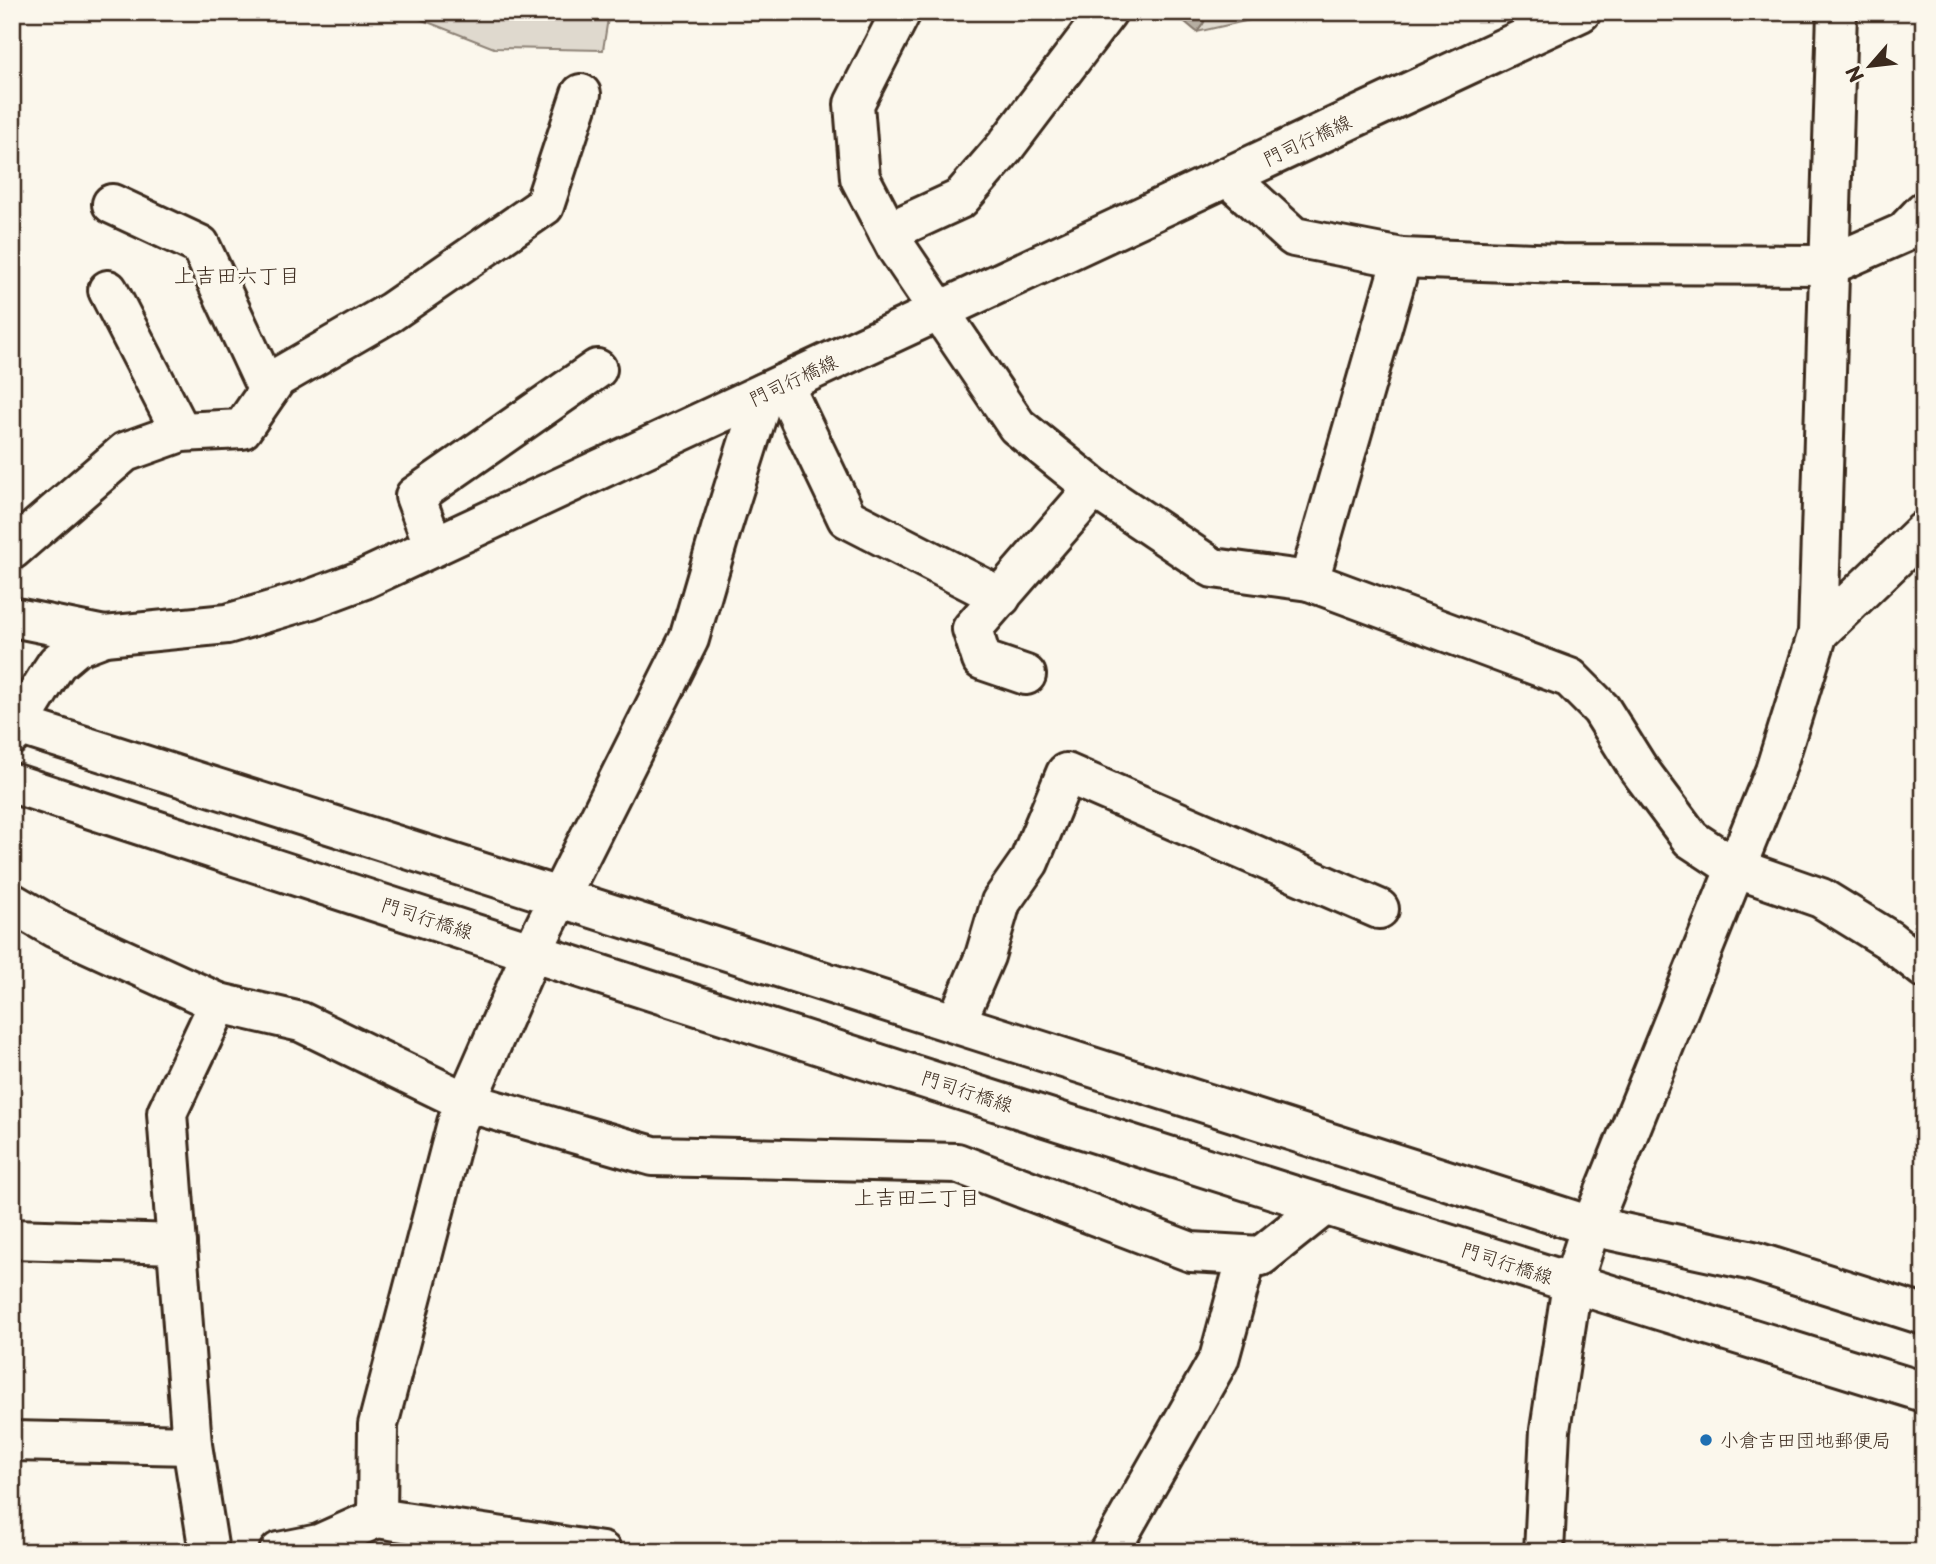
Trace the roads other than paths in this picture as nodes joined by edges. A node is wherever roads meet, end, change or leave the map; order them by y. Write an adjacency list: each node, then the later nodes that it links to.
1 (901, 12): 9 (street)
2 (1107, 12): 9 (street)
3 (1581, 12): 6 (street, 門司行橋線)
4 (1837, 12): 11 (street)
5 (581, 94): 16 (street)
6 (1228, 177): 10 (street); 13 (street, 門司行橋線)
7 (112, 204): 16 (street)
8 (1924, 211): 11 (street)
9 (888, 232): 13 (street)
10 (1402, 258): 11 (street); 22 (street)
11 (1830, 265): 25 (street)
12 (108, 290): 17 (street)
13 (939, 311): 15 (street, 門司行橋線); 18 (street)
14 (597, 369): 20 (street)
15 (774, 389): 20 (street, 門司行橋線); 23 (street); 31 (street)
16 (268, 391): 17 (street)
17 (181, 432): 21 (street)
18 (1094, 488): 22 (street); 23 (street)
19 (1924, 531): 25 (street)
20 (434, 547): 26 (street, 門司行橋線)
21 (12, 550)
22 (1309, 581): 30 (street)
23 (1001, 597): 27 (street)
24 (12, 617): 26 (street)
25 (1818, 633): 30 (street)
26 (105, 636): 28 (street, 門司行橋線)
27 (1026, 676)
28 (15, 728): 31 (street, 門司行橋線)
29 (12, 783): 34 (street, 門司行橋線)
30 (1735, 868): 35 (street); 40 (street)
31 (560, 896): 34 (street); 37 (street, 門司行橋線)
32 (12, 903): 36 (street)
33 (1379, 909): 37 (street)
34 (532, 953): 38 (street); 39 (street, 門司行橋線)
35 (1924, 968)
36 (219, 1003): 38 (street); 42 (street)
37 (956, 1023): 40 (street, 門司行橋線)
38 (466, 1102): 43 (street); 49 (street)
39 (1325, 1205): 43 (street); 44 (street, 門司行橋線)
40 (1591, 1226): 44 (street); 45 (street, 門司行橋線)
41 (12, 1239): 42 (street)
42 (177, 1244): 48 (street)
43 (1247, 1256): 54 (street)
44 (1572, 1284): 46 (street, 門司行橋線); 55 (street)
45 (1924, 1315)
46 (1924, 1392)
47 (12, 1441): 48 (street)
48 (192, 1445): 51 (street)
49 (377, 1518): 50 (street); 53 (street)
50 (317, 1548): 52 (street)
51 (209, 1552)
52 (279, 1552)
53 (601, 1552)
54 (1109, 1552)
55 (1544, 1552)

